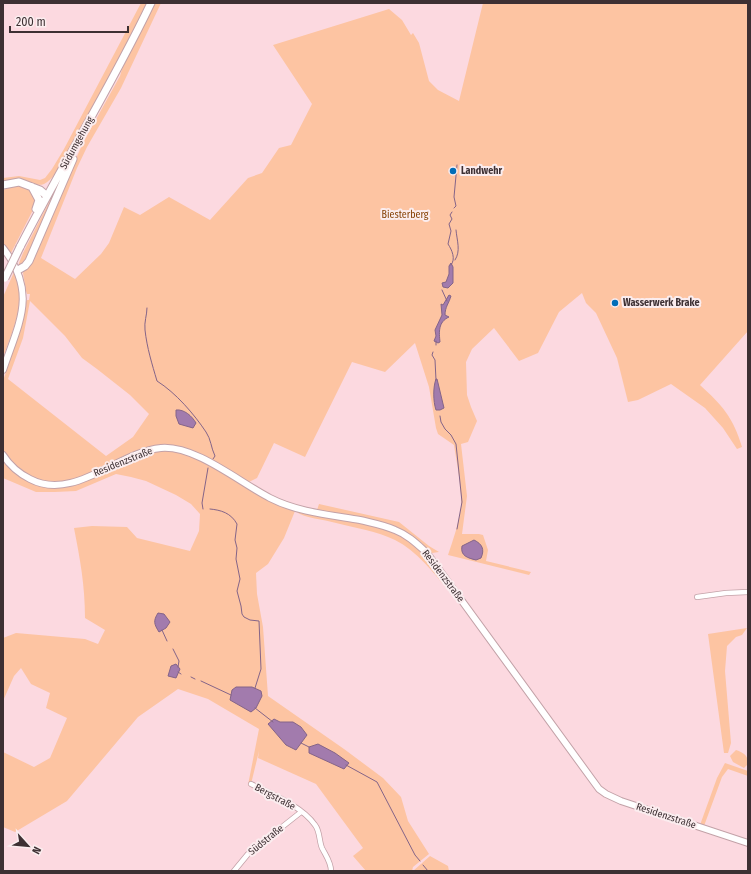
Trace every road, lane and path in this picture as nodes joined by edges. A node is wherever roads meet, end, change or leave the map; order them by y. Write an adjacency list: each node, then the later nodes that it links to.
1 (151, 3): 2 (main road, Südumgehung)
2 (85, 130): 3 (main road, Südumgehung); 9 (main road)
3 (60, 174): 5 (main road); 6 (main road, Südumgehung)
4 (3, 185): 5 (main road)
5 (34, 187): 6 (main road); 7 (main road)
6 (47, 196): 7 (main road, Südumgehung)
7 (30, 228): 10 (main road, Südumgehung, bridge)
8 (3, 248): 9 (main road)
9 (18, 270): 11 (main road)
10 (4, 281)
11 (3, 370)
12 (3, 455): 17 (main road, Residenzstraße)
13 (748, 592): 14 (street)
14 (697, 597)
15 (251, 784): 16 (street, Bergstraße)
16 (301, 812): 18 (street, Südstraße); 19 (street, Bergstraße)
17 (748, 843)
18 (234, 871)
19 (331, 871)

